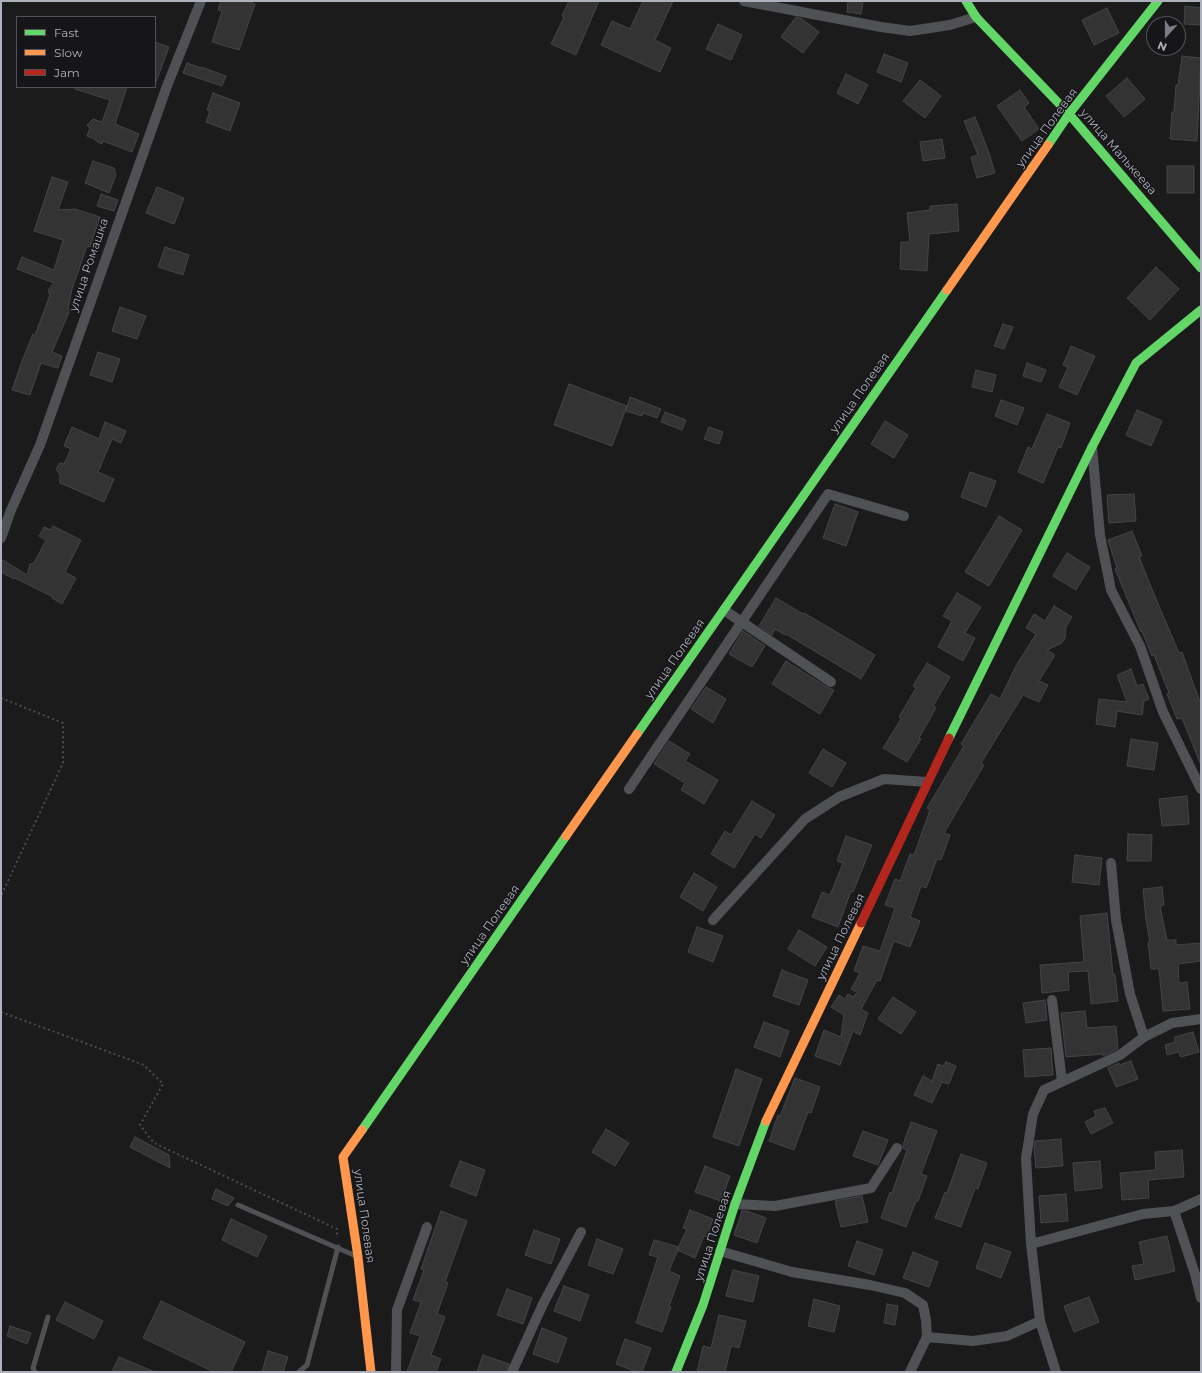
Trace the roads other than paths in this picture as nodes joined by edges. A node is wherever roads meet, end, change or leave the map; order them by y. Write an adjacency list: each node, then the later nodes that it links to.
1 (201, 1): 11 (street, улица Ромашка)
2 (744, 1): 5 (street)
3 (966, 1): 5 (street, улица Малькеева)
4 (1158, 1): 6 (street, улица Полевая)
5 (976, 17): 6 (street, улица Малькеева)
6 (1070, 114): 7 (street, улица Малькеева); 12 (street, улица Полевая)
7 (1201, 268)
8 (1201, 310): 9 (street, улица Полевая)
9 (1092, 448): 15 (street, улица Полевая); 17 (street)
10 (904, 516): 13 (street)
11 (1, 538)
12 (724, 610): 13 (street); 34 (street, улица Полевая)
13 (742, 622): 14 (street); 16 (street)
14 (831, 682)
15 (927, 782): 19 (street); 26 (street, улица Полевая)
16 (629, 789)
17 (1201, 789)
18 (1111, 863): 22 (street)
19 (713, 920)
20 (1052, 1000): 23 (street)
21 (1201, 1019): 22 (street)
22 (1144, 1037): 23 (street)
23 (1062, 1081): 31 (street)
24 (897, 1148): 26 (street)
25 (1201, 1199): 28 (street)
26 (735, 1204): 33 (street, улица Полевая)
27 (238, 1205): 32 (lane)
28 (1174, 1211): 31 (street); 35 (street)
29 (427, 1227): 42 (street)
30 (581, 1232): 43 (street)
31 (1031, 1244): 37 (street)
32 (338, 1247): 34 (lane); 40 (lane)
33 (720, 1251): 38 (street); 44 (street, улица Полевая)
34 (358, 1257): 41 (street, улица Полевая)
35 (1201, 1298)
36 (48, 1317): 39 (lane)
37 (1040, 1321): 38 (street); 46 (street)
38 (927, 1337): 45 (street)
39 (35, 1372)
40 (299, 1372)
41 (371, 1372)
42 (396, 1372)
43 (512, 1372)
44 (676, 1372)
45 (910, 1372)
46 (1056, 1372)

